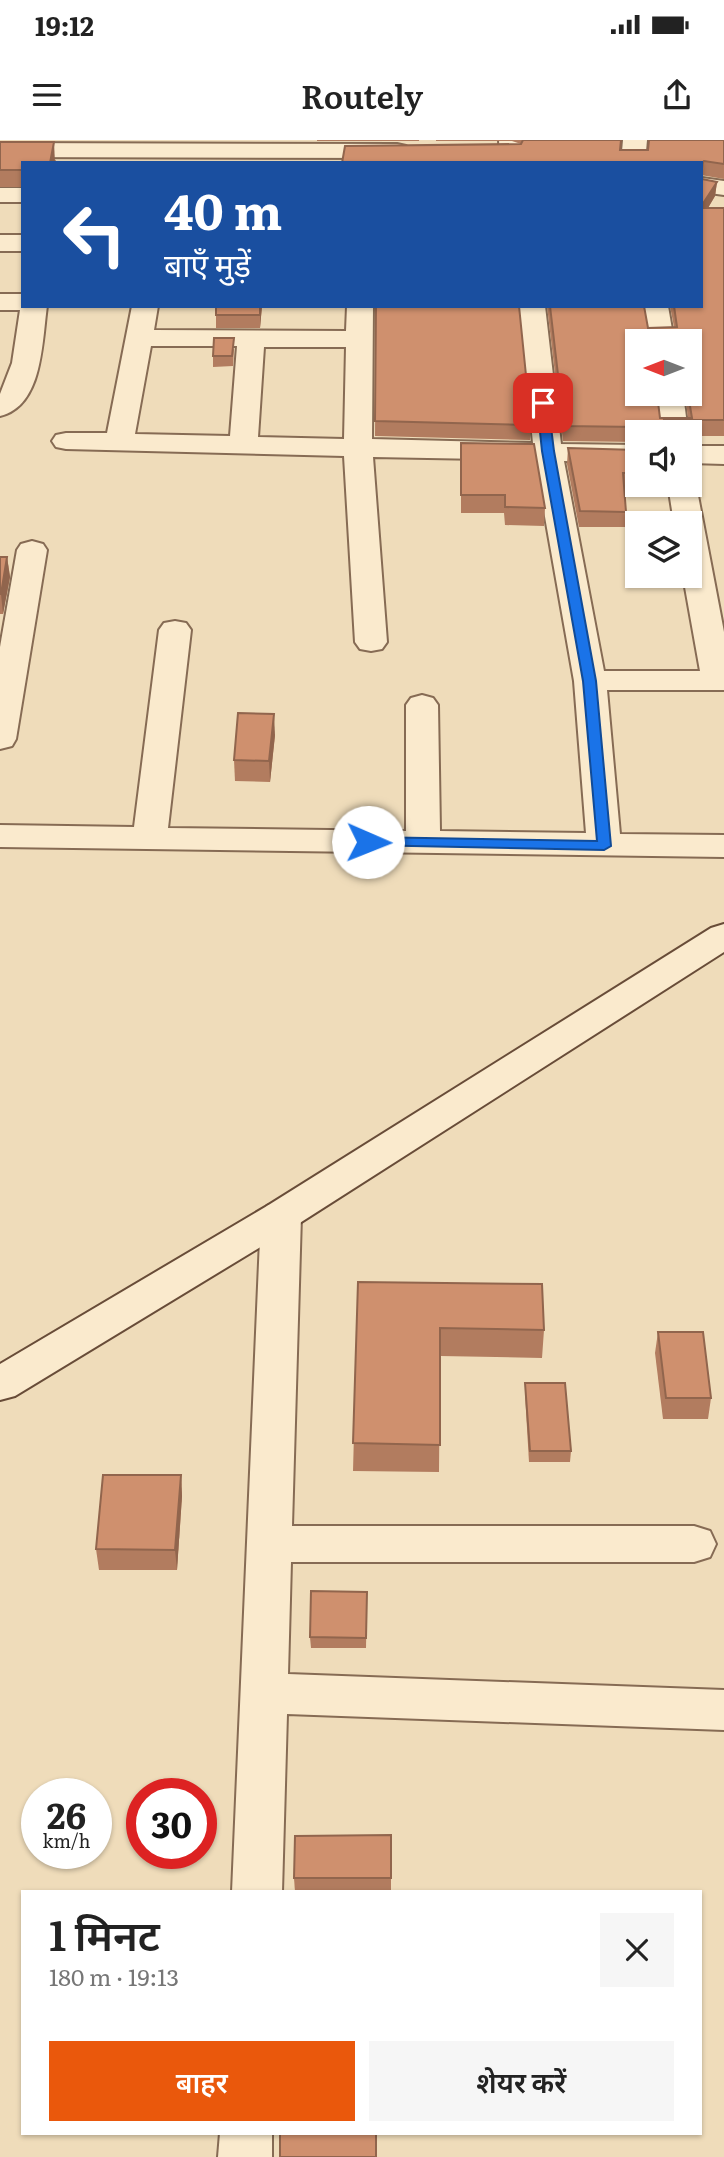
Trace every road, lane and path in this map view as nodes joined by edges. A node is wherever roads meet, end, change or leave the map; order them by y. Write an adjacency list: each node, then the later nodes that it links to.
1 (635, 140): 8 (street)
2 (165, 145): 4 (street); 5 (street)
3 (0, 150): 4 (street)
4 (64, 151)
5 (413, 151)
6 (483, 151): 7 (street)
7 (512, 151)
8 (633, 161)
9 (703, 185): 10 (street)
10 (724, 188)
11 (0, 195): 12 (street)
12 (21, 195)
13 (0, 243): 14 (street)
14 (21, 243)
15 (0, 302): 16 (street)
16 (21, 302)
17 (34, 308): 26 (street)
18 (145, 308): 23 (street)
19 (360, 308): 25 (street)
20 (531, 308): 31 (street)
21 (655, 308): 22 (street)
22 (660, 329)
23 (140, 338): 24 (street); 28 (street)
24 (251, 339): 25 (street); 29 (street)
25 (360, 339): 30 (street)
26 (0, 408)
27 (65, 441): 28 (street)
28 (119, 442): 29 (street)
29 (243, 445): 30 (street)
30 (358, 448): 31 (street); 38 (street)
31 (548, 451): 32 (street); 40 (street)
32 (625, 454)
33 (702, 455): 34 (street)
34 (724, 455)
35 (32, 550): 42 (street)
36 (702, 588): 39 (street)
37 (175, 630): 44 (street)
38 (371, 642)
39 (720, 680): 40 (street)
40 (590, 681): 46 (street)
41 (422, 705): 45 (street)
42 (0, 739)
43 (0, 836): 44 (street)
44 (150, 838): 45 (street)
45 (423, 843): 46 (street)
46 (604, 846): 47 (street)
47 (724, 846)
48 (724, 936): 49 (street)
49 (281, 1216): 50 (street); 51 (street)
50 (0, 1384)
51 (270, 1544): 52 (street); 53 (street)
52 (694, 1544)
53 (265, 1693): 54 (street); 55 (street)
54 (724, 1710)
55 (257, 1890)
56 (246, 2135): 57 (street)
57 (245, 2157)

